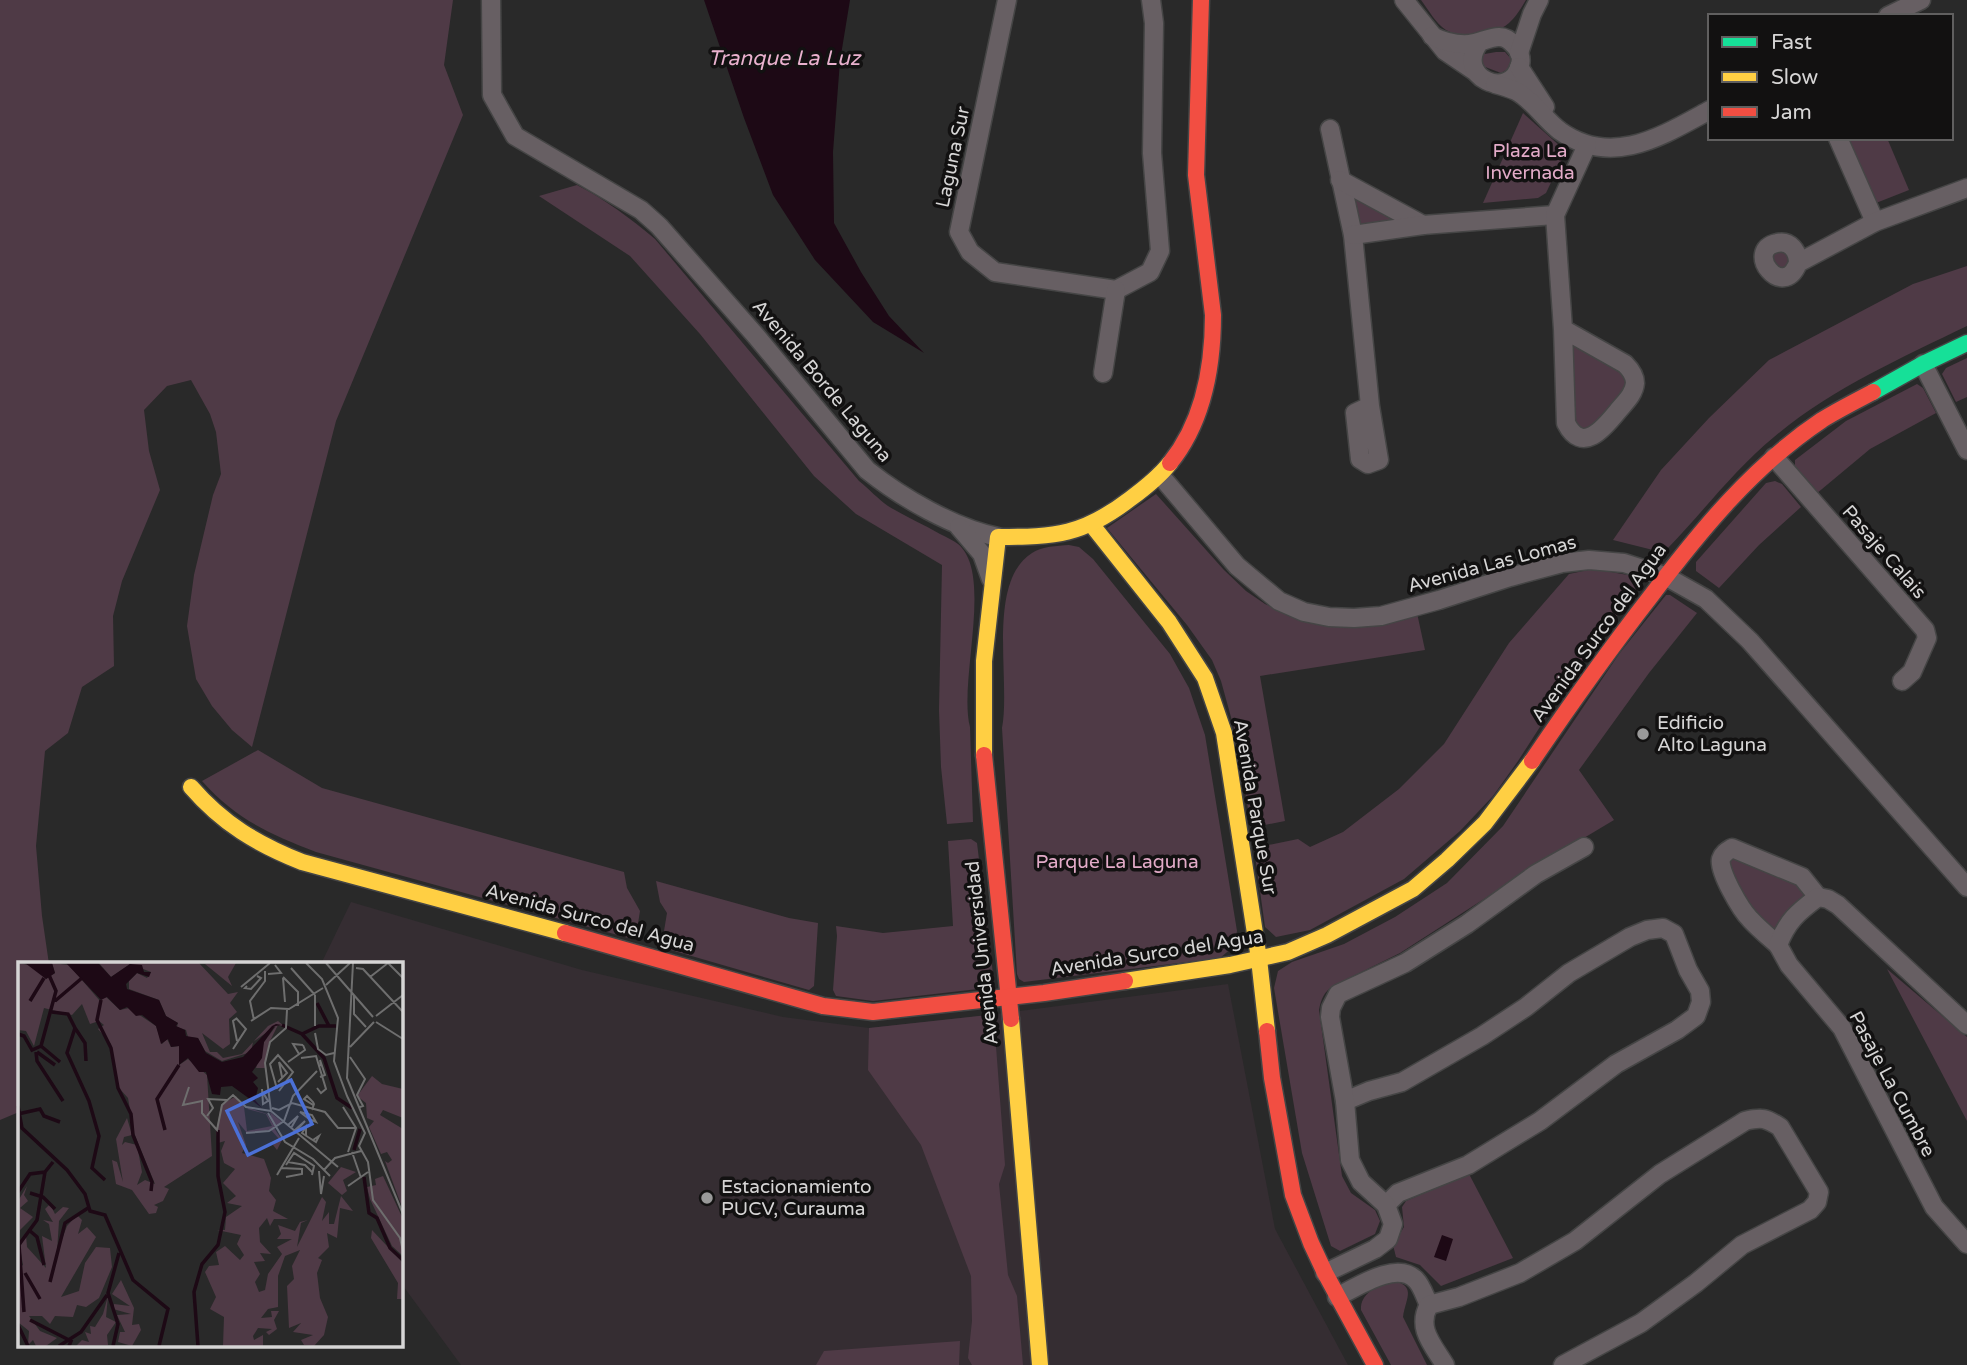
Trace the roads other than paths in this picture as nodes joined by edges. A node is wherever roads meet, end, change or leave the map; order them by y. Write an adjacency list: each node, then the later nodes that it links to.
1 (491, 0): 36 (street, Avenida Borde Laguna)
2 (1007, 0): 27 (street, Laguna Sur)
3 (1151, 0): 27 (street)
4 (1202, 0): 35 (street, Avenida Borde Laguna)
5 (1404, 0): 9 (street)
6 (1921, 0): 8 (street)
7 (1536, 7): 10 (street); 12 (street)
8 (1892, 14)
9 (1432, 36): 11 (street); 13 (street)
10 (1504, 37): 11 (street); 12 (street)
11 (1479, 43): 13 (street)
12 (1519, 60): 14 (street); 17 (street)
13 (1476, 72): 14 (street)
14 (1495, 84): 17 (street)
15 (1708, 111): 19 (street)
16 (1330, 129): 20 (street)
17 (1560, 131): 19 (street)
18 (1839, 140): 23 (street)
19 (1587, 145): 22 (street)
20 (1340, 180): 24 (street); 25 (street)
21 (1967, 188): 23 (street)
22 (1555, 215): 24 (street); 28 (street)
23 (1875, 222): 26 (street)
24 (1423, 225): 25 (street)
25 (1353, 234): 32 (street)
26 (1798, 263)
27 (1116, 290): 31 (street)
28 (1563, 329): 28 (street)
29 (1967, 343): 30 (street, Avenida Surco del Agua)
30 (1923, 363): 33 (street); 34 (street, Avenida Surco del Agua)
31 (1103, 373)
32 (1370, 406)
33 (1967, 450)
34 (1774, 457): 40 (street, Avenida Surco del Agua); 42 (street, Pasaje Calais)
35 (1160, 475): 37 (street, Avenida Borde Laguna); 40 (street, Avenida Las Lomas)
36 (954, 522): 39 (street, Avenida Borde Laguna); 41 (street)
37 (1092, 525): 38 (street, Avenida Borde Laguna); 48 (street, Avenida Parque Sur)
38 (1039, 536): 39 (street, Avenida Borde Laguna); 41 (street)
39 (998, 537): 41 (street, Avenida Universidad)
40 (1665, 576): 45 (street, Avenida Las Lomas); 48 (street, Avenida Surco del Agua)
41 (992, 583): 49 (street, Avenida Universidad)
42 (1902, 681)
43 (191, 787): 49 (street, Avenida Surco del Agua)
44 (1584, 847): 51 (street)
45 (1967, 887)
46 (1818, 897): 47 (street); 47 (street, Pasaje La Cumbre); 50 (street, Pasaje La Cumbre)
47 (1778, 945): 53 (street, Pasaje La Cumbre)
48 (1259, 958): 49 (street, Avenida Surco del Agua); 54 (street, Avenida Parque Sur)
49 (1009, 998): 57 (street, Avenida Universidad)
50 (1967, 1026)
51 (1345, 1101): 52 (street); 52 (street)
52 (1386, 1205): 54 (street)
53 (1967, 1244)
54 (1325, 1273): 55 (street, Avenida Parque Sur)
55 (1337, 1297): 56 (street); 58 (street, Avenida Parque Sur)
56 (1429, 1305): 59 (street); 60 (street)
57 (1040, 1365)
58 (1375, 1365)
59 (1445, 1365)
60 (1563, 1365)

